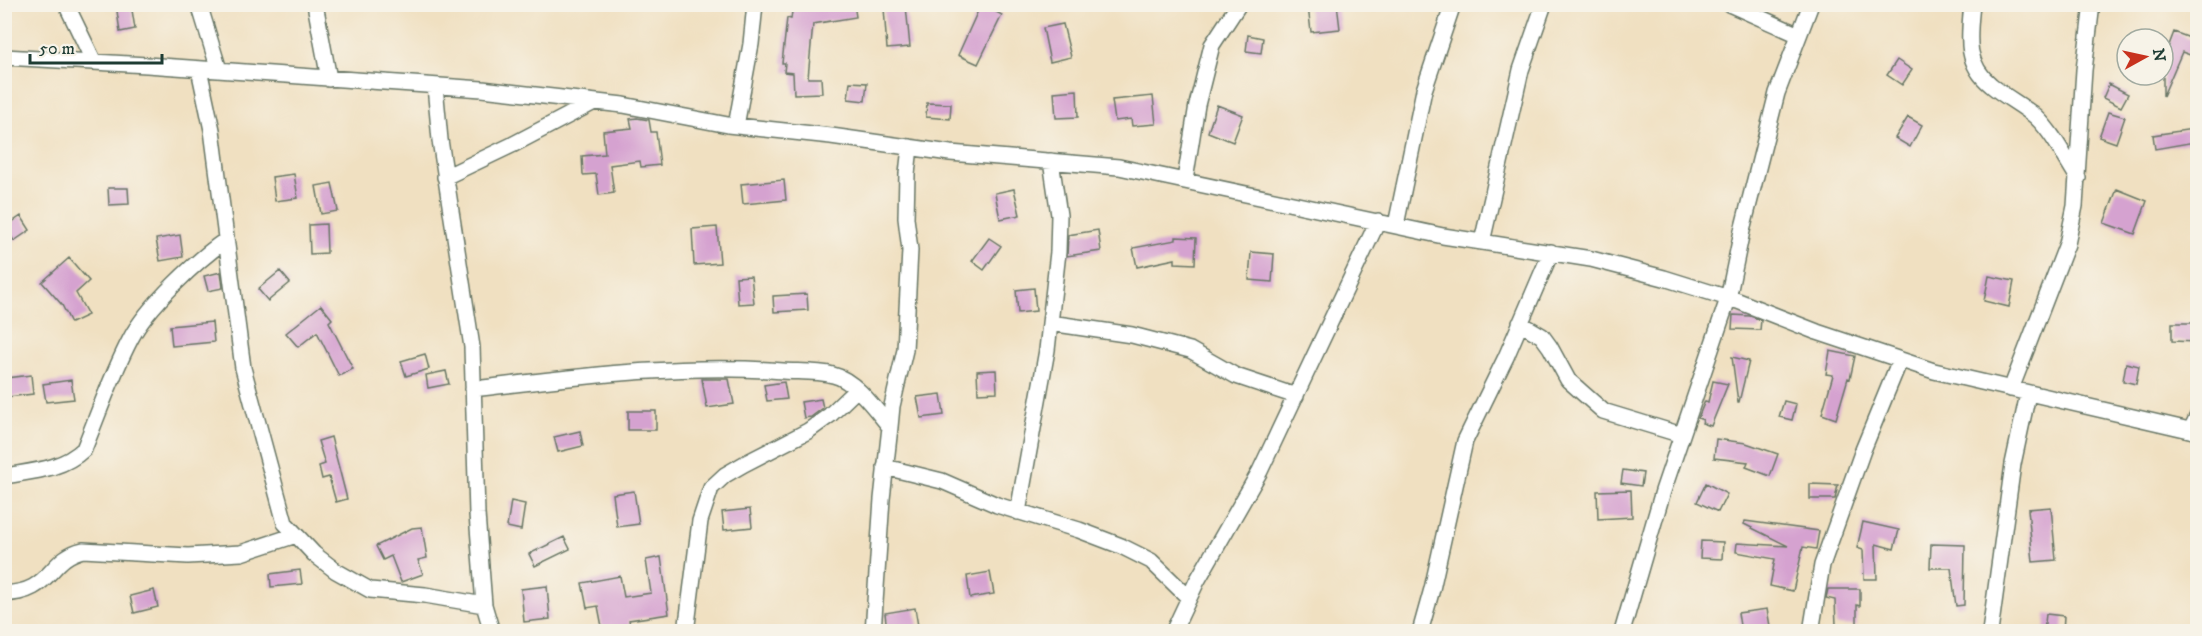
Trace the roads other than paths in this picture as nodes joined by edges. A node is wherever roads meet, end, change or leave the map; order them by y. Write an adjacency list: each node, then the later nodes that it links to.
1 (66, 4): 14 (street)
2 (199, 4): 16 (street)
3 (315, 4): 17 (street)
4 (754, 4): 20 (street)
5 (1453, 4): 27 (street)
6 (1544, 4): 29 (street)
7 (1729, 4): 12 (street)
8 (1811, 4): 12 (street)
9 (1972, 4): 24 (street)
10 (2092, 4): 24 (street)
11 (1236, 5): 25 (street)
12 (1799, 35): 31 (street)
13 (4, 57): 14 (street)
14 (94, 62): 15 (street)
15 (199, 69): 16 (street); 28 (street)
16 (219, 70): 17 (street)
17 (329, 79): 18 (street)
18 (435, 86): 19 (street); 23 (street)
19 (594, 102): 20 (street); 23 (street)
20 (736, 126): 21 (street)
21 (910, 147): 22 (street); 41 (street)
22 (1051, 161): 25 (street); 32 (street)
23 (445, 177): 35 (street)
24 (2078, 178): 37 (street)
25 (1185, 180): 26 (street)
26 (1378, 221): 27 (street); 39 (street)
27 (1396, 225): 29 (street)
28 (226, 240): 45 (street); 47 (street)
29 (1482, 242): 30 (street)
30 (1551, 252): 31 (street); 33 (street)
31 (1728, 299): 34 (street); 43 (street)
32 (1050, 323): 39 (street); 46 (street)
33 (1520, 323): 43 (street); 55 (street)
34 (1900, 360): 37 (street); 57 (street)
35 (474, 389): 36 (street); 50 (street)
36 (857, 389): 41 (street); 52 (street)
37 (2010, 390): 38 (street)
38 (2028, 394): 42 (street); 58 (street)
39 (1296, 396): 49 (street)
40 (2198, 414): 42 (street)
41 (890, 427): 44 (street)
42 (2194, 431)
43 (1682, 435): 56 (street)
44 (885, 467): 46 (street); 53 (street)
45 (4, 476)
46 (1018, 512): 49 (street)
47 (296, 535): 48 (street); 50 (street)
48 (4, 594)
49 (1189, 598): 54 (street)
50 (484, 605): 51 (street)
51 (492, 632)
52 (686, 632)
53 (873, 632)
54 (1173, 632)
55 (1420, 632)
56 (1622, 632)
57 (1811, 632)
58 (1990, 632)

